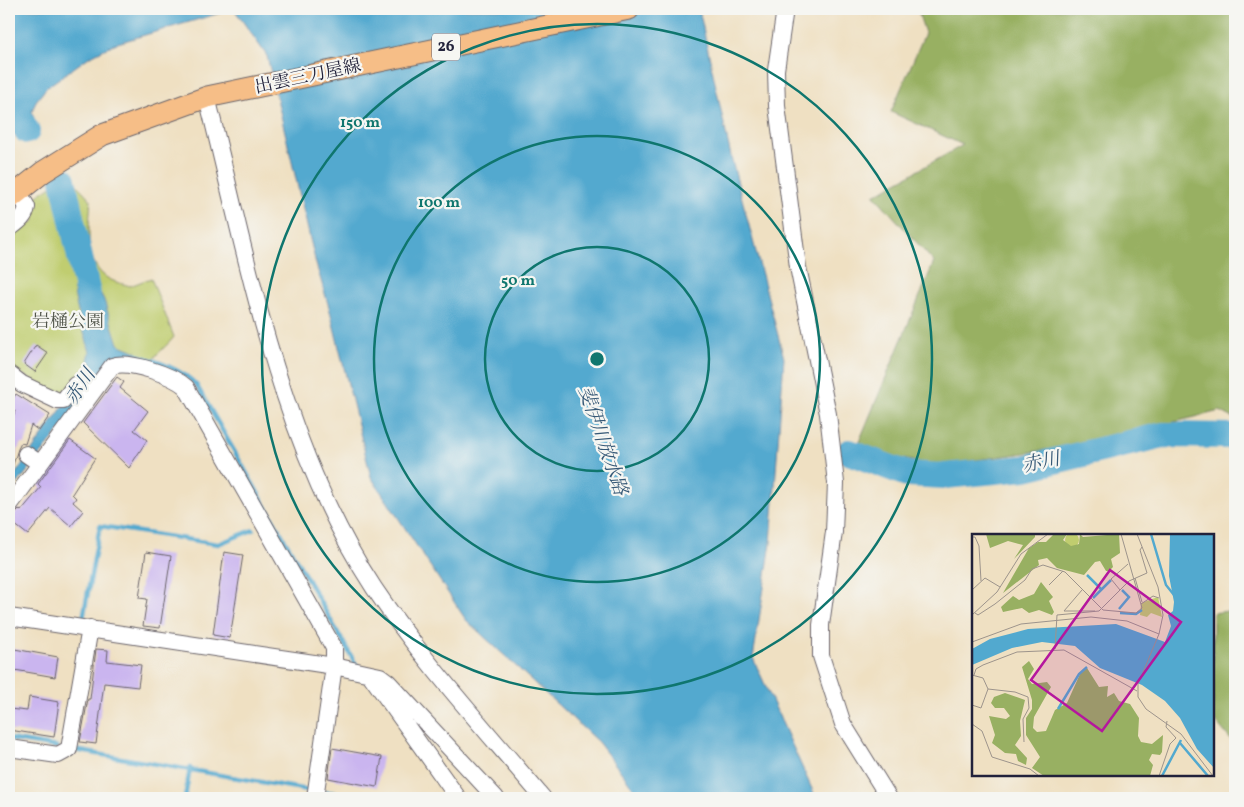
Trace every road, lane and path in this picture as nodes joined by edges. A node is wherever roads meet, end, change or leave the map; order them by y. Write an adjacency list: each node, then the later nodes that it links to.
1 (629, 9): 3 (main road, 出雲三刀屋線 / 26)
2 (785, 9): 14 (street)
3 (207, 97): 4 (main road, 出雲三刀屋線 / 26); 18 (street)
4 (13, 195): 5 (street)
5 (9, 229)
6 (9, 374): 7 (street)
7 (83, 392): 8 (street); 11 (street)
8 (9, 506)
9 (9, 617): 10 (street)
10 (90, 628): 11 (street); 13 (street)
11 (334, 666): 12 (street); 15 (street)
12 (363, 672): 16 (street); 17 (street)
13 (9, 748)
14 (882, 796)
15 (315, 798)
16 (458, 798)
17 (496, 798)
18 (543, 798)

